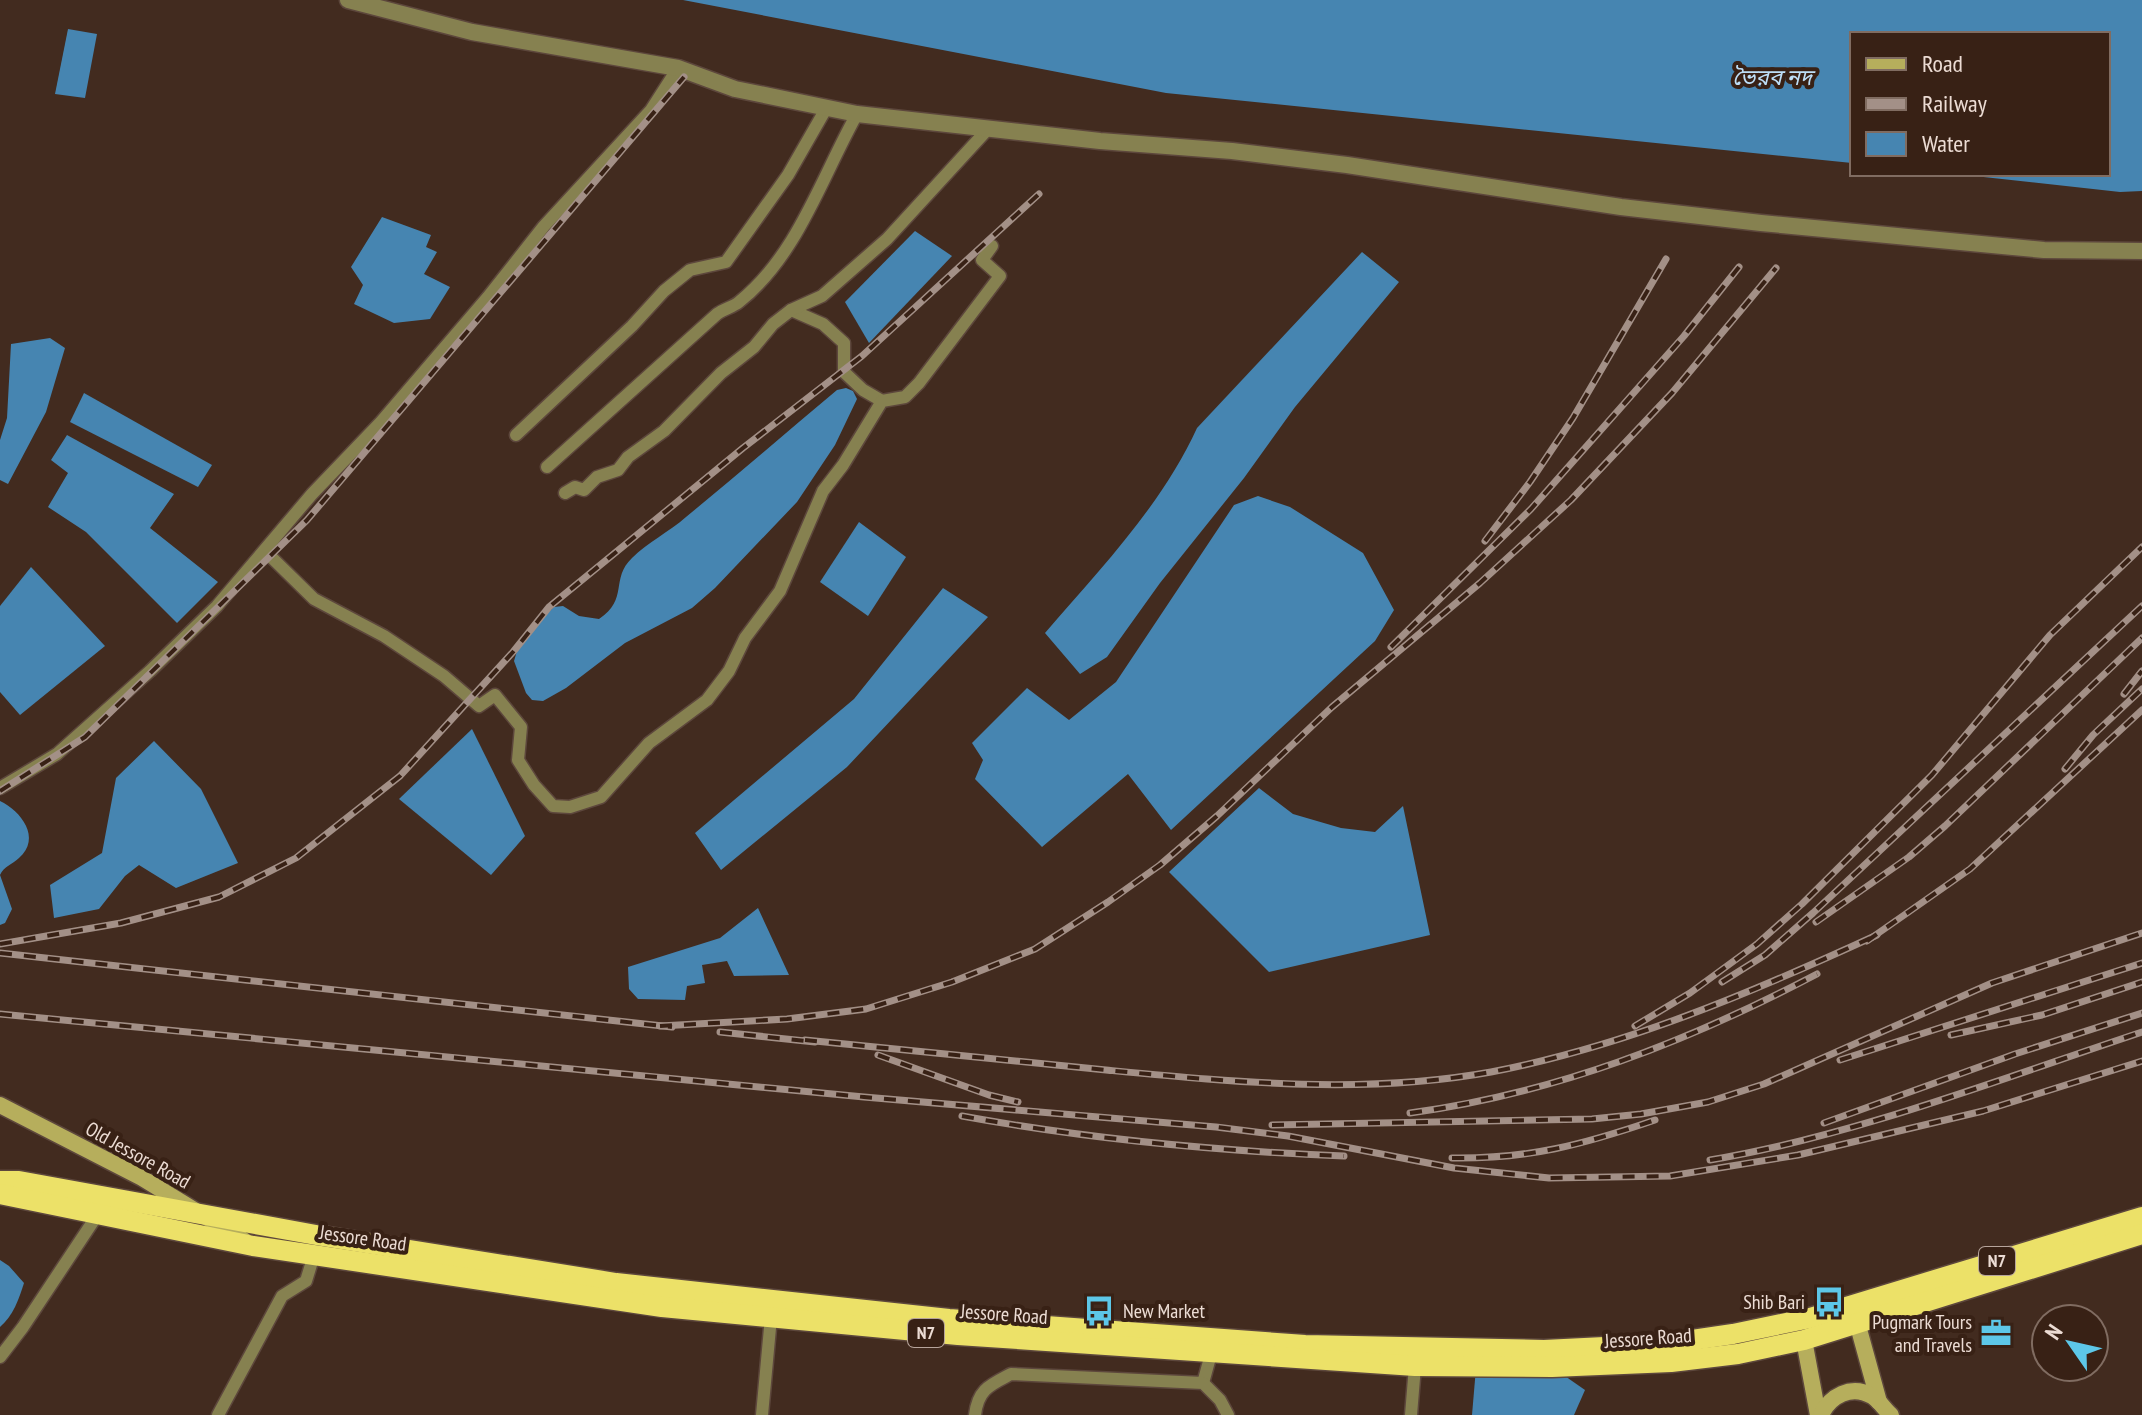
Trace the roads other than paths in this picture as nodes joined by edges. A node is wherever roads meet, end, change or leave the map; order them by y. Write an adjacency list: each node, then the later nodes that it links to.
1 (348, 0): 2 (street)
2 (678, 68): 3 (street); 13 (street)
3 (827, 107): 4 (street); 10 (street)
4 (857, 114): 5 (street); 11 (street)
5 (988, 129): 7 (street); 8 (street)
6 (992, 246): 9 (street)
7 (2142, 251)
8 (791, 310): 9 (street); 12 (street)
9 (882, 401): 13 (street)
10 (516, 435)
11 (547, 467)
12 (565, 493)
13 (265, 551): 14 (street)
14 (0, 788)
15 (0, 1105): 19 (main road, Old Jessore Road)
16 (0, 1181): 19 (highway, Jessore Road / N7)
17 (0, 1194): 18 (highway, Jessore Road / N7)
18 (98, 1214): 22 (highway, Jessore Road / N7); 28 (street)
19 (205, 1216): 22 (main road, Old Jessore Road); 24 (highway, Jessore Road / N7)
20 (2142, 1217): 24 (highway, N7)
21 (2142, 1234): 24 (highway, Jessore Road / N7)
22 (253, 1246): 23 (highway, Jessore Road / N7)
23 (314, 1255): 25 (highway, Jessore Road / N7); 32 (street)
24 (1854, 1314): 26 (highway, Jessore Road / N7); 31 (main road)
25 (771, 1317): 27 (highway, Jessore Road / N7); 33 (street)
26 (1804, 1340): 29 (highway, Jessore Road / N7); 37 (main road)
27 (1211, 1354): 29 (highway, Jessore Road / N7); 30 (street)
28 (0, 1357)
29 (1415, 1366): 36 (street)
30 (1203, 1383): 34 (street); 35 (street)
31 (1885, 1410): 37 (main road)
32 (218, 1415)
33 (762, 1415)
34 (975, 1415)
35 (1228, 1415)
36 (1411, 1415)
37 (1820, 1415)

